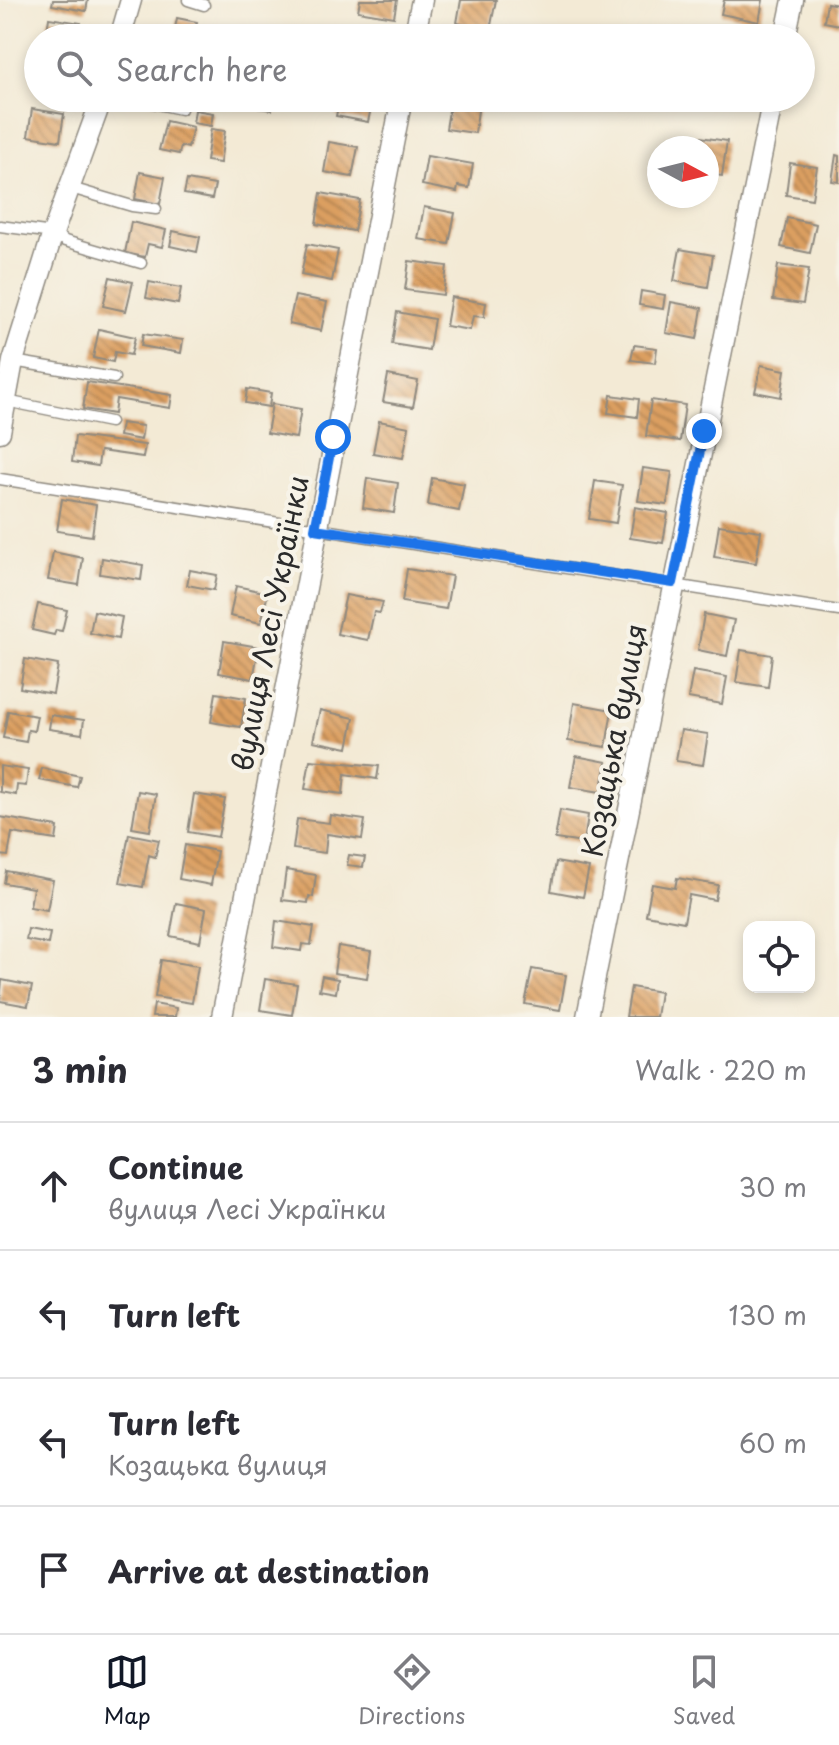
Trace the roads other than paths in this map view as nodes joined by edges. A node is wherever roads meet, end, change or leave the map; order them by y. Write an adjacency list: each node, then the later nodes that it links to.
1 (131, 0): 6 (street)
2 (188, 0): 5 (lane)
3 (422, 0): 7 (street)
4 (793, 0): 8 (street)
5 (204, 5)
6 (125, 24)
7 (417, 24)
8 (788, 24)
9 (97, 112): 12 (street)
10 (399, 112): 23 (street, вулиця Лесі Українки)
11 (770, 112): 24 (street, Козацька вулиця)
12 (71, 188): 13 (lane); 15 (street)
13 (156, 209)
14 (0, 226): 15 (lane)
15 (53, 233): 16 (lane); 17 (street)
16 (141, 263)
17 (13, 361): 18 (lane); 19 (street)
18 (114, 378)
19 (6, 401): 20 (lane); 21 (street)
20 (110, 422)
21 (0, 432)
22 (0, 479): 23 (lane)
23 (315, 529): 24 (lane); 26 (street, вулиця Лесі Українки)
24 (673, 583): 25 (lane); 27 (street, Козацька вулиця)
25 (839, 611)
26 (222, 1017)
27 (587, 1017)

